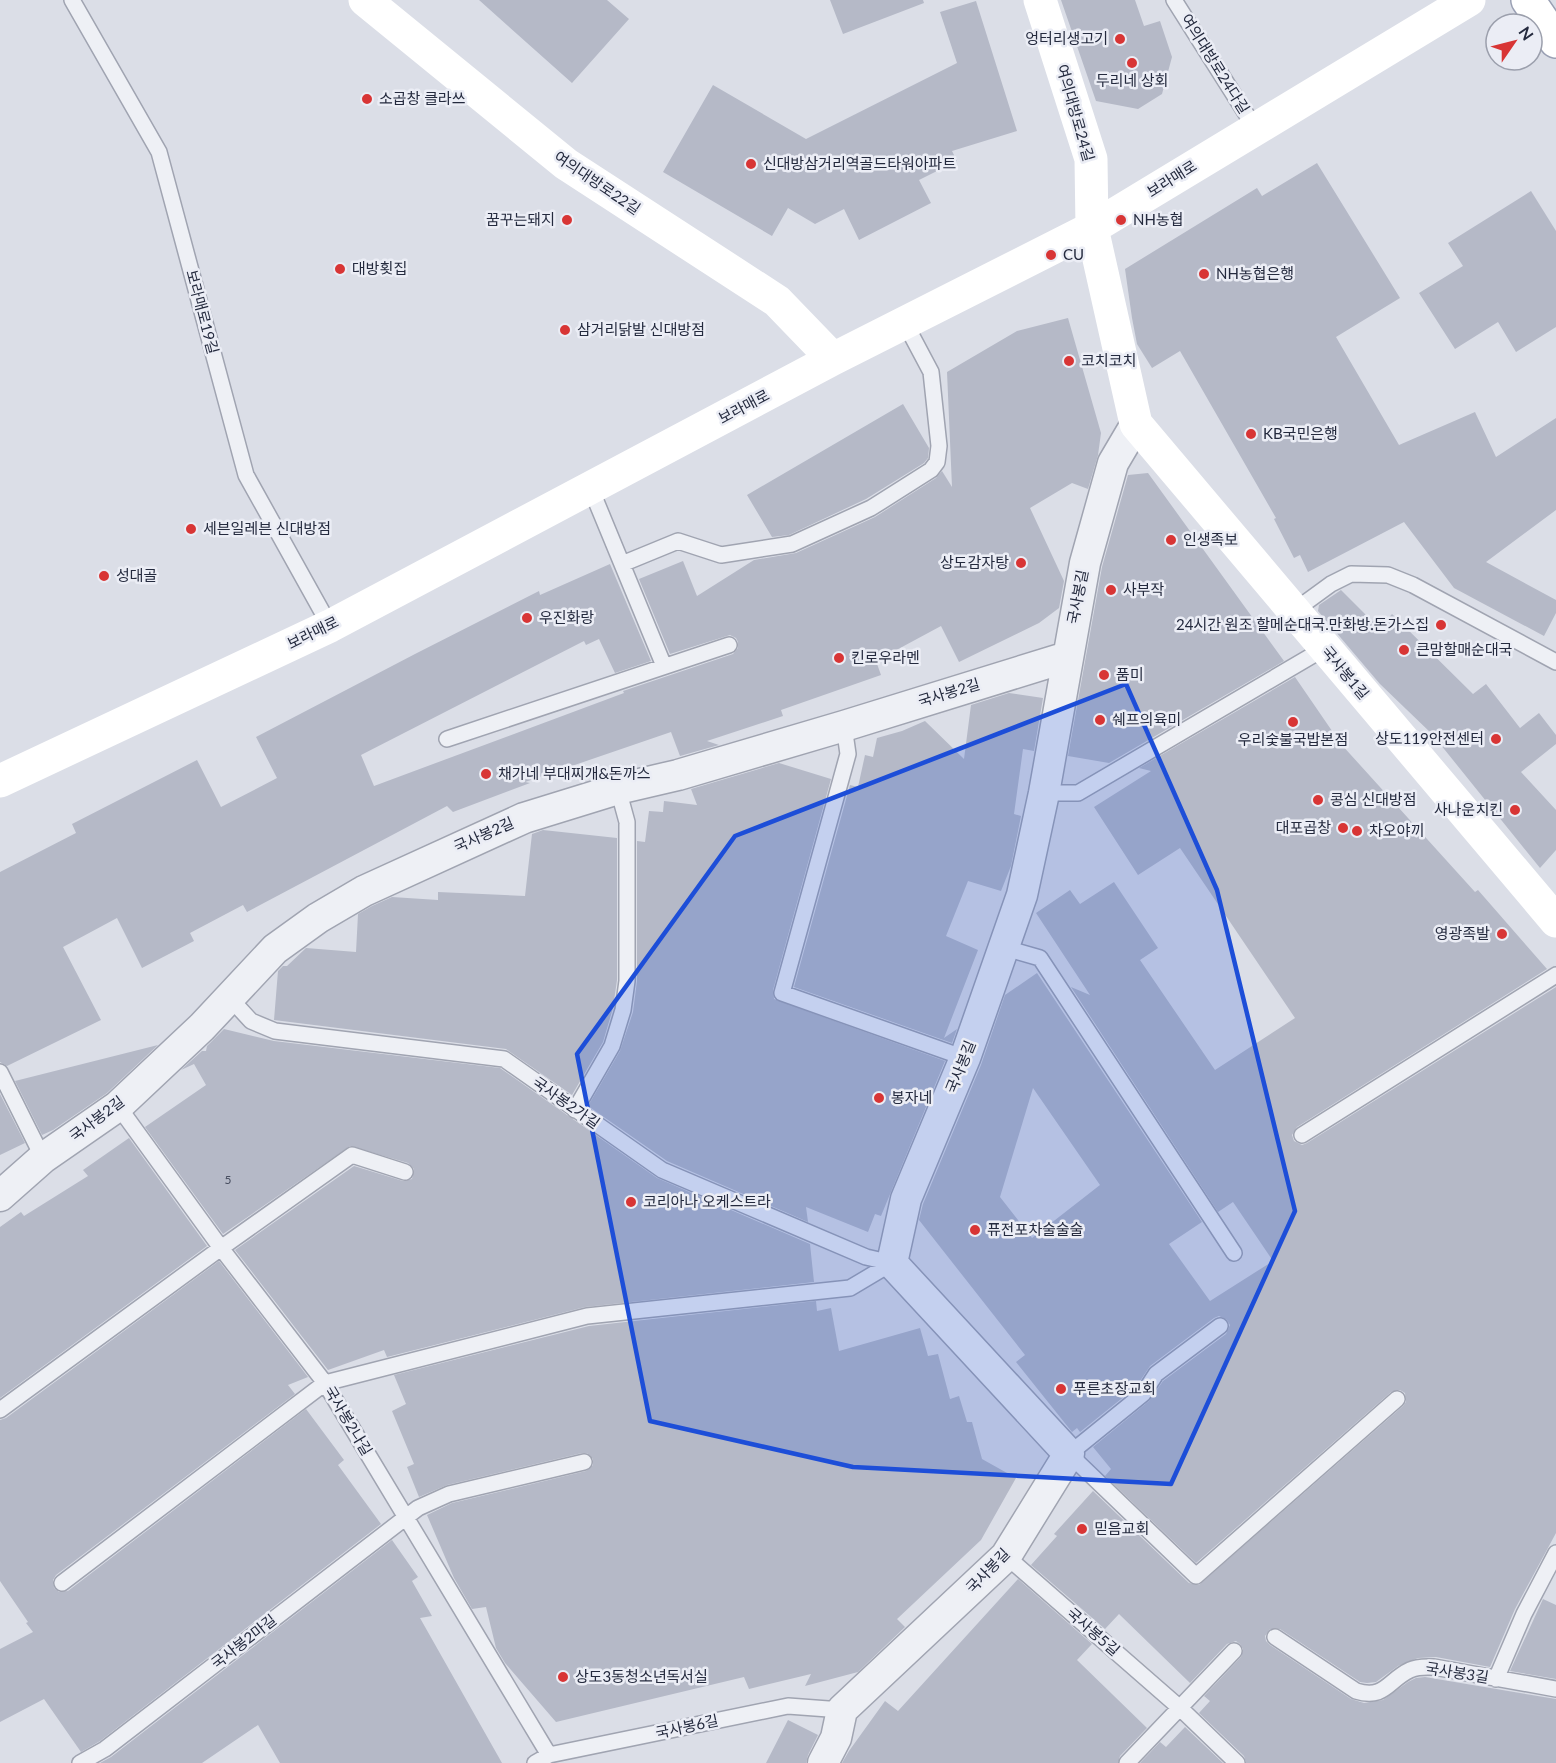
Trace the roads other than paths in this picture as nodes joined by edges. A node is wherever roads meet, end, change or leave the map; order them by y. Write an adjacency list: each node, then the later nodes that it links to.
1 (72, 0): 16 (lane, 보라매로19길)
2 (365, 0): 11 (main road, 여의대방로22길)
3 (1040, 0): 9 (main road, 여의대방로24길)
4 (1174, 0): 8 (lane, 여의대방로24다길)
5 (1469, 0): 8 (main road, 보라매로)
6 (1528, 0): 7 (main road)
7 (1556, 41)
8 (1255, 128): 9 (main road, 보라매로)
9 (1092, 228): 10 (main road, 보라매로); 12 (main road)
10 (905, 322): 11 (main road, 보라매로); 14 (lane)
11 (833, 359): 13 (main road, 보라매로)
12 (1136, 424): 15 (main road, 국사봉1길); 19 (street, 국사봉길)
13 (591, 489): 14 (lane); 16 (main road, 보라매로)
14 (622, 564): 21 (lane)
15 (1294, 611): 18 (main road, 국사봉1길); 20 (lane)
16 (330, 626): 24 (main road, 보라매로)
17 (729, 645): 21 (lane)
18 (1325, 648): 26 (lane); 27 (main road, 국사봉1길)
19 (1067, 657): 22 (street, 국사봉2길); 26 (street, 국사봉길)
20 (1556, 662)
21 (664, 666): 23 (lane)
22 (844, 726): 25 (street, 국사봉2길); 31 (lane)
23 (447, 739)
24 (5, 775)
25 (618, 789): 30 (street, 국사봉2길); 34 (lane)
26 (1044, 792): 28 (street, 국사봉길)
27 (1556, 921)
28 (1005, 948): 31 (street, 국사봉길); 40 (lane)
29 (1556, 975): 35 (lane)
30 (229, 997): 33 (street, 국사봉2길); 34 (lane, 국사봉2가길)
31 (965, 1058): 41 (street, 국사봉길)
32 (0, 1072): 36 (lane)
33 (118, 1106): 36 (street, 국사봉2길); 39 (lane, 국사봉2나길)
34 (575, 1110): 41 (lane, 국사봉2가길)
35 (1302, 1135)
36 (43, 1158): 38 (street, 국사봉2길)
37 (405, 1172): 39 (lane)
38 (0, 1196)
39 (221, 1248): 43 (lane, 국사봉2나길); 45 (lane)
40 (1234, 1254)
41 (892, 1263): 43 (lane); 46 (street)
42 (1220, 1326): 46 (lane)
43 (325, 1383): 48 (lane, 국사봉2나길); 51 (lane)
44 (1396, 1399): 46 (lane)
45 (0, 1410)
46 (1068, 1454): 50 (street, 국사봉길)
47 (584, 1462): 48 (lane, 국사봉2마길)
48 (406, 1518): 58 (lane, 국사봉2나길); 59 (lane, 국사봉2마길)
49 (1556, 1553): 54 (lane)
50 (1006, 1556): 56 (lane, 국사봉5길); 57 (street, 국사봉길)
51 (62, 1583)
52 (1275, 1636): 54 (lane, 국사봉3길)
53 (1234, 1651): 56 (lane)
54 (1496, 1679): 55 (lane, 국사봉3길)
55 (1556, 1689)
56 (1180, 1708): 62 (lane); 63 (lane, 국사봉5길)
57 (842, 1710): 58 (lane, 국사봉6길); 61 (street)
58 (549, 1755): 60 (lane, 국사봉6길)
59 (80, 1763)
60 (535, 1763)
61 (823, 1763)
62 (1127, 1763)
63 (1237, 1763)

